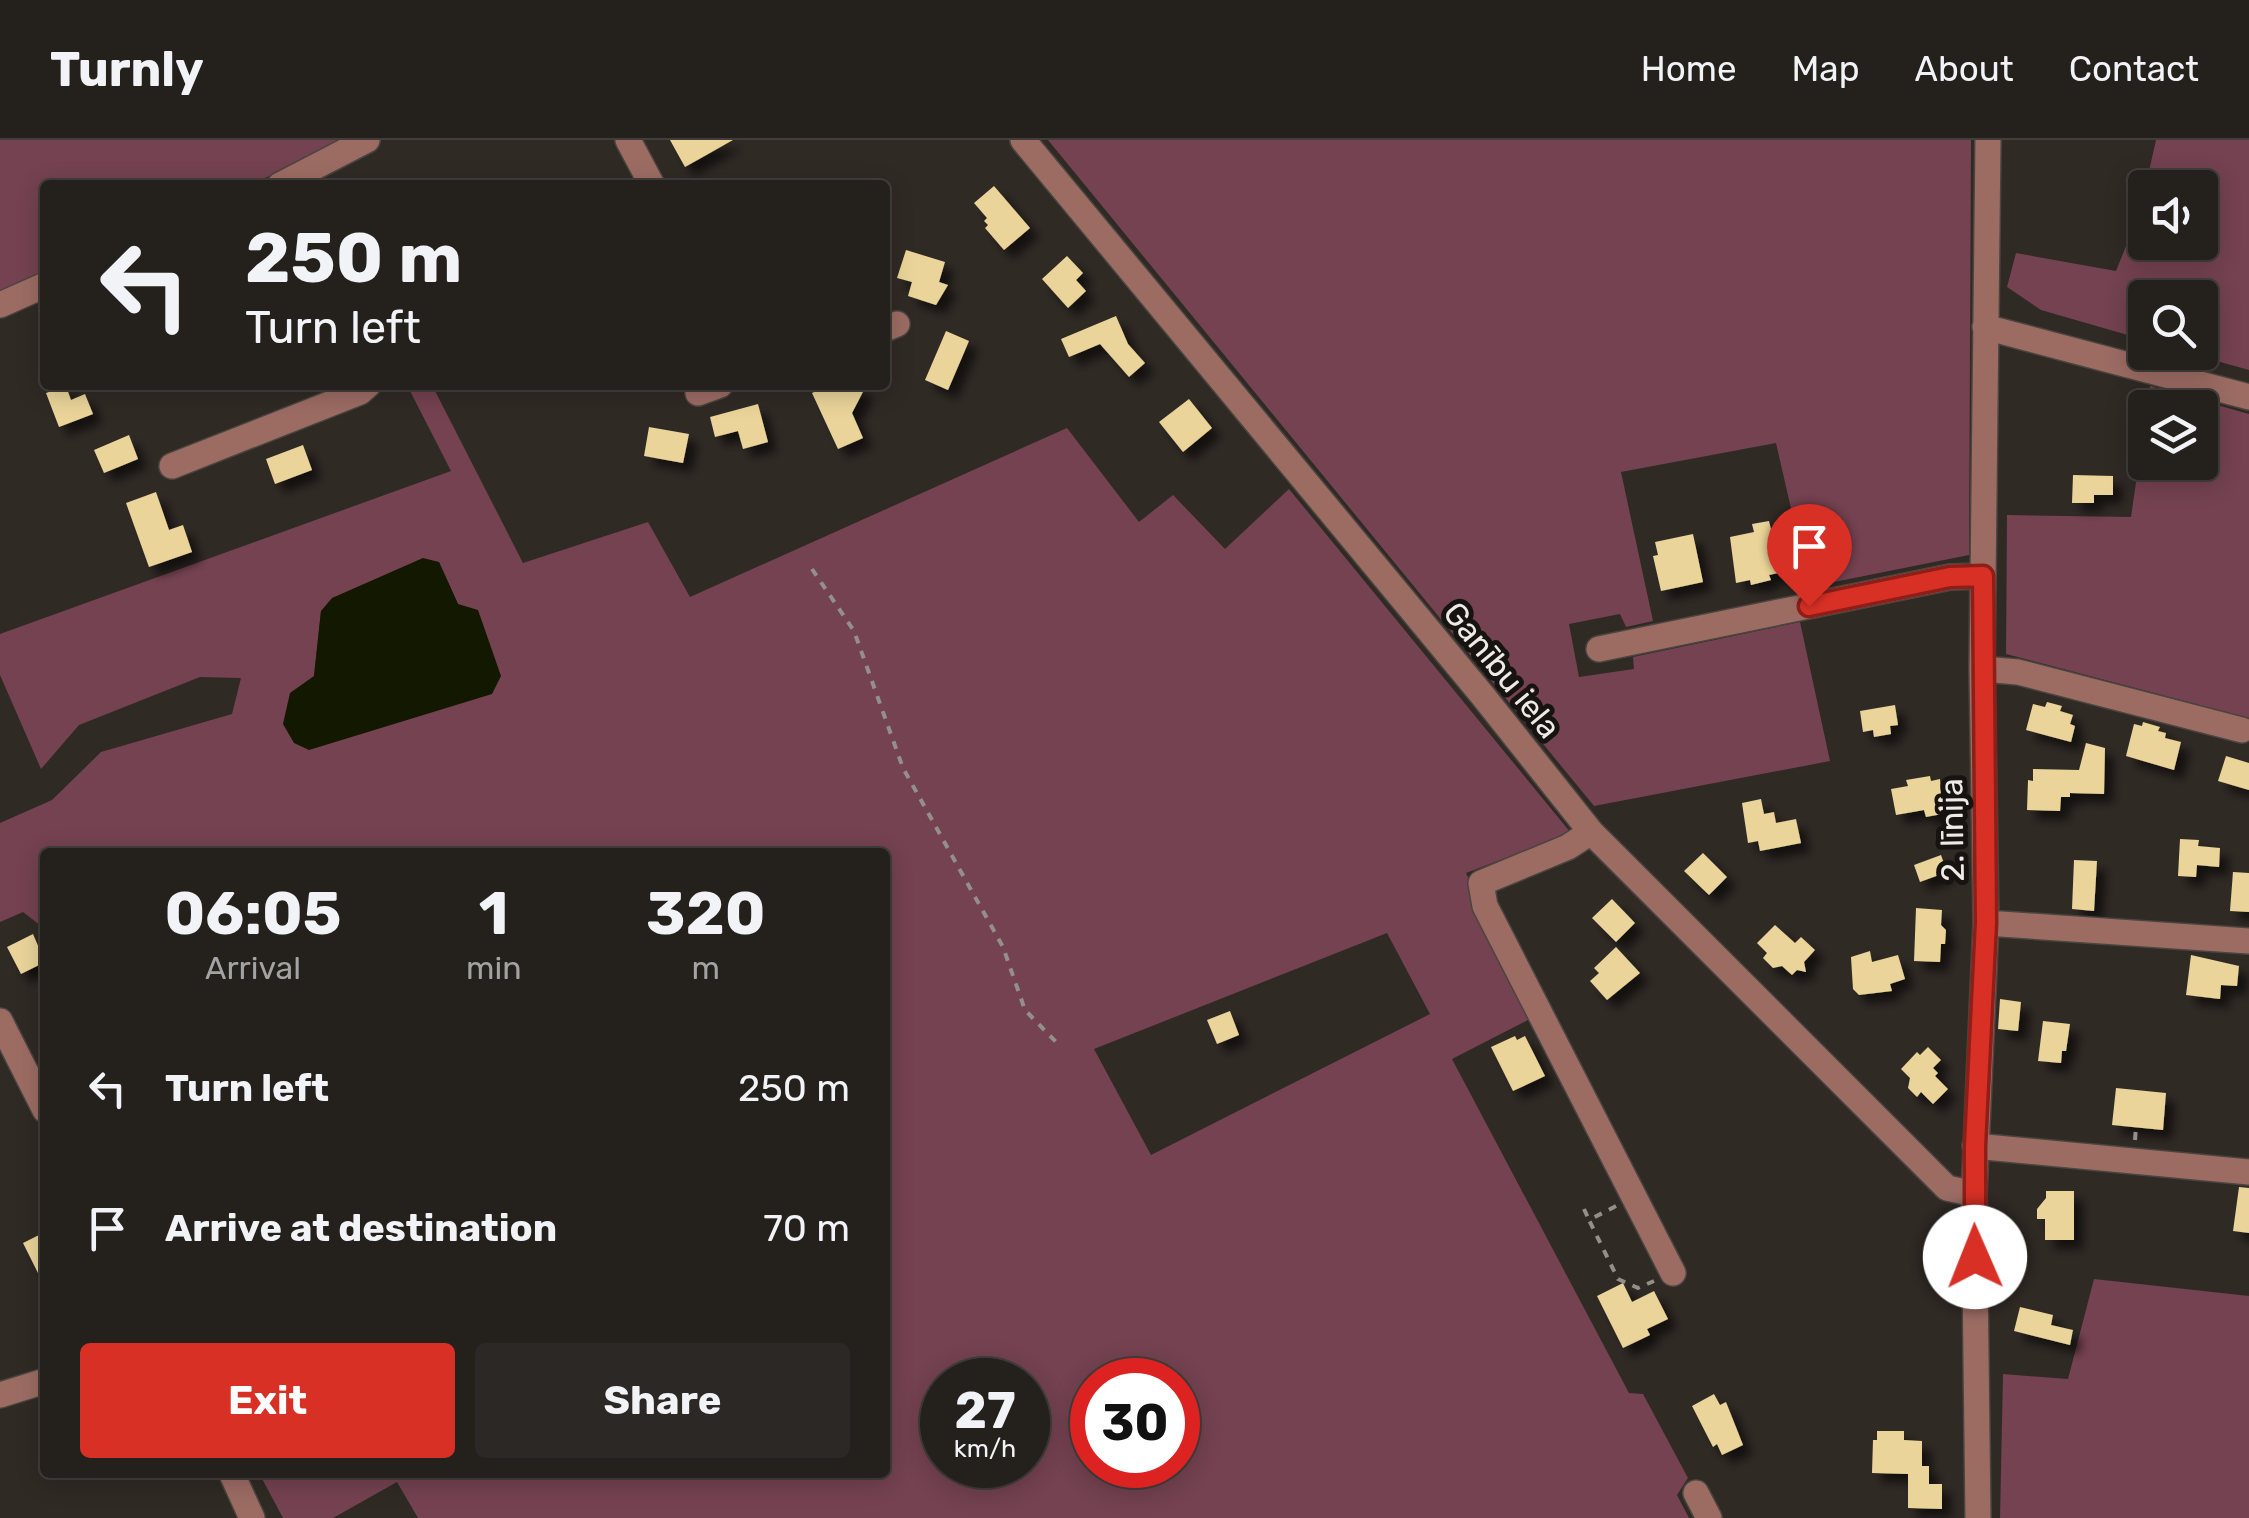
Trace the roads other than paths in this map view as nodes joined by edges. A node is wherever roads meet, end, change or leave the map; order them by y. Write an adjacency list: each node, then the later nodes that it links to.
1 (367, 140): 5 (street)
2 (628, 140): 6 (street)
3 (1023, 140): 17 (street, Ganību iela)
4 (1988, 140): 9 (street, 2. līnija)
5 (290, 180)
6 (649, 180)
7 (40, 286): 8 (street)
8 (0, 305)
9 (1985, 327): 11 (street); 13 (street, 2. līnija)
10 (362, 390): 12 (street)
11 (2249, 397)
12 (172, 466)
13 (1983, 576): 14 (street); 15 (street, 2. līnija)
14 (1599, 649)
15 (1982, 669): 16 (street); 18 (street, 2. līnija)
16 (2242, 730)
17 (1591, 832): 24 (street, Ganību iela); 25 (street)
18 (1986, 923): 19 (street); 22 (street, 2. līnija)
19 (2249, 941)
20 (0, 1021): 21 (street)
21 (40, 1100)
22 (1975, 1146): 23 (street); 24 (street, 2. līnija)
23 (2249, 1172)
24 (1974, 1194): 32 (street, 2. līnija)
25 (1672, 1273)
26 (40, 1383): 27 (street)
27 (0, 1395)
28 (233, 1478): 30 (street)
29 (1696, 1493): 31 (street)
30 (252, 1518)
31 (1709, 1518)
32 (1978, 1518)

